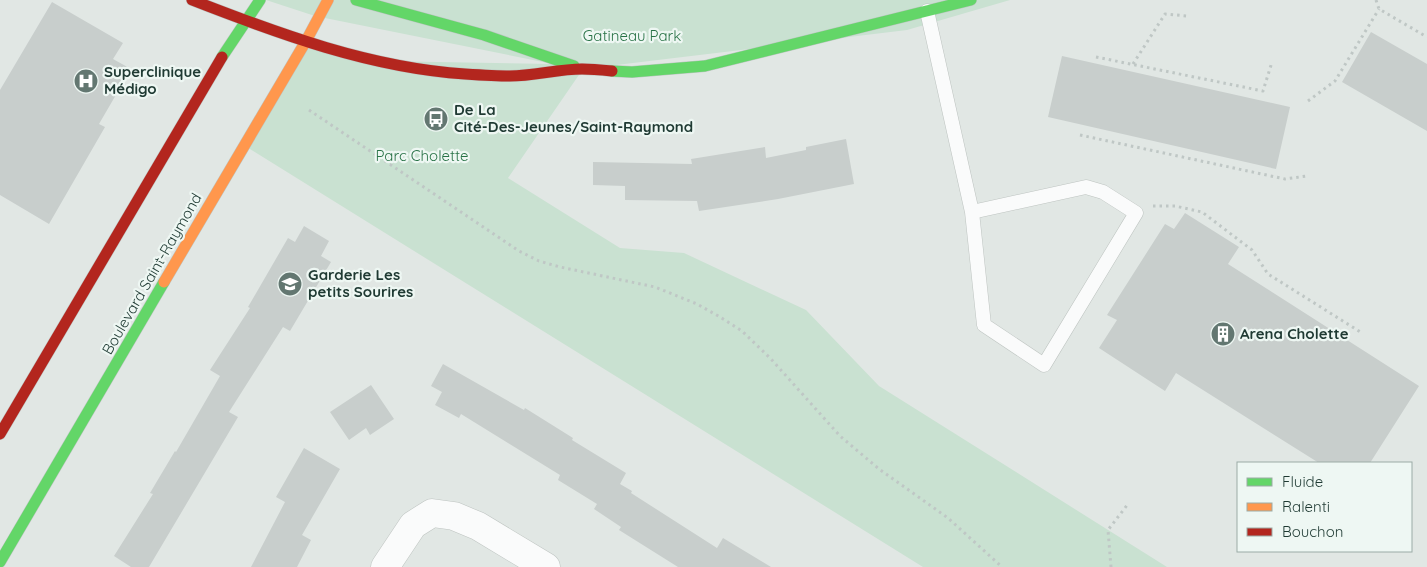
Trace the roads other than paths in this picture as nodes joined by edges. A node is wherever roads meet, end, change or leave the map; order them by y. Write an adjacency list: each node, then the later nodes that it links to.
1 (192, 0): 8 (main road)
2 (260, 0): 8 (main road)
3 (328, 0): 10 (main road, Boulevard Saint-Raymond)
4 (356, 0): 9 (main road)
5 (970, 0): 7 (main road)
6 (432, 10): 9 (main road)
7 (927, 11): 11 (main road); 12 (lane)
8 (246, 21): 10 (main road); 13 (main road)
9 (451, 26): 11 (main road)
10 (306, 42): 11 (main road); 14 (main road, Boulevard Saint-Raymond)
11 (582, 69)
12 (972, 212): 12 (lane)
13 (0, 434)
14 (0, 562)
15 (385, 567): 16 (street)
16 (546, 567)

